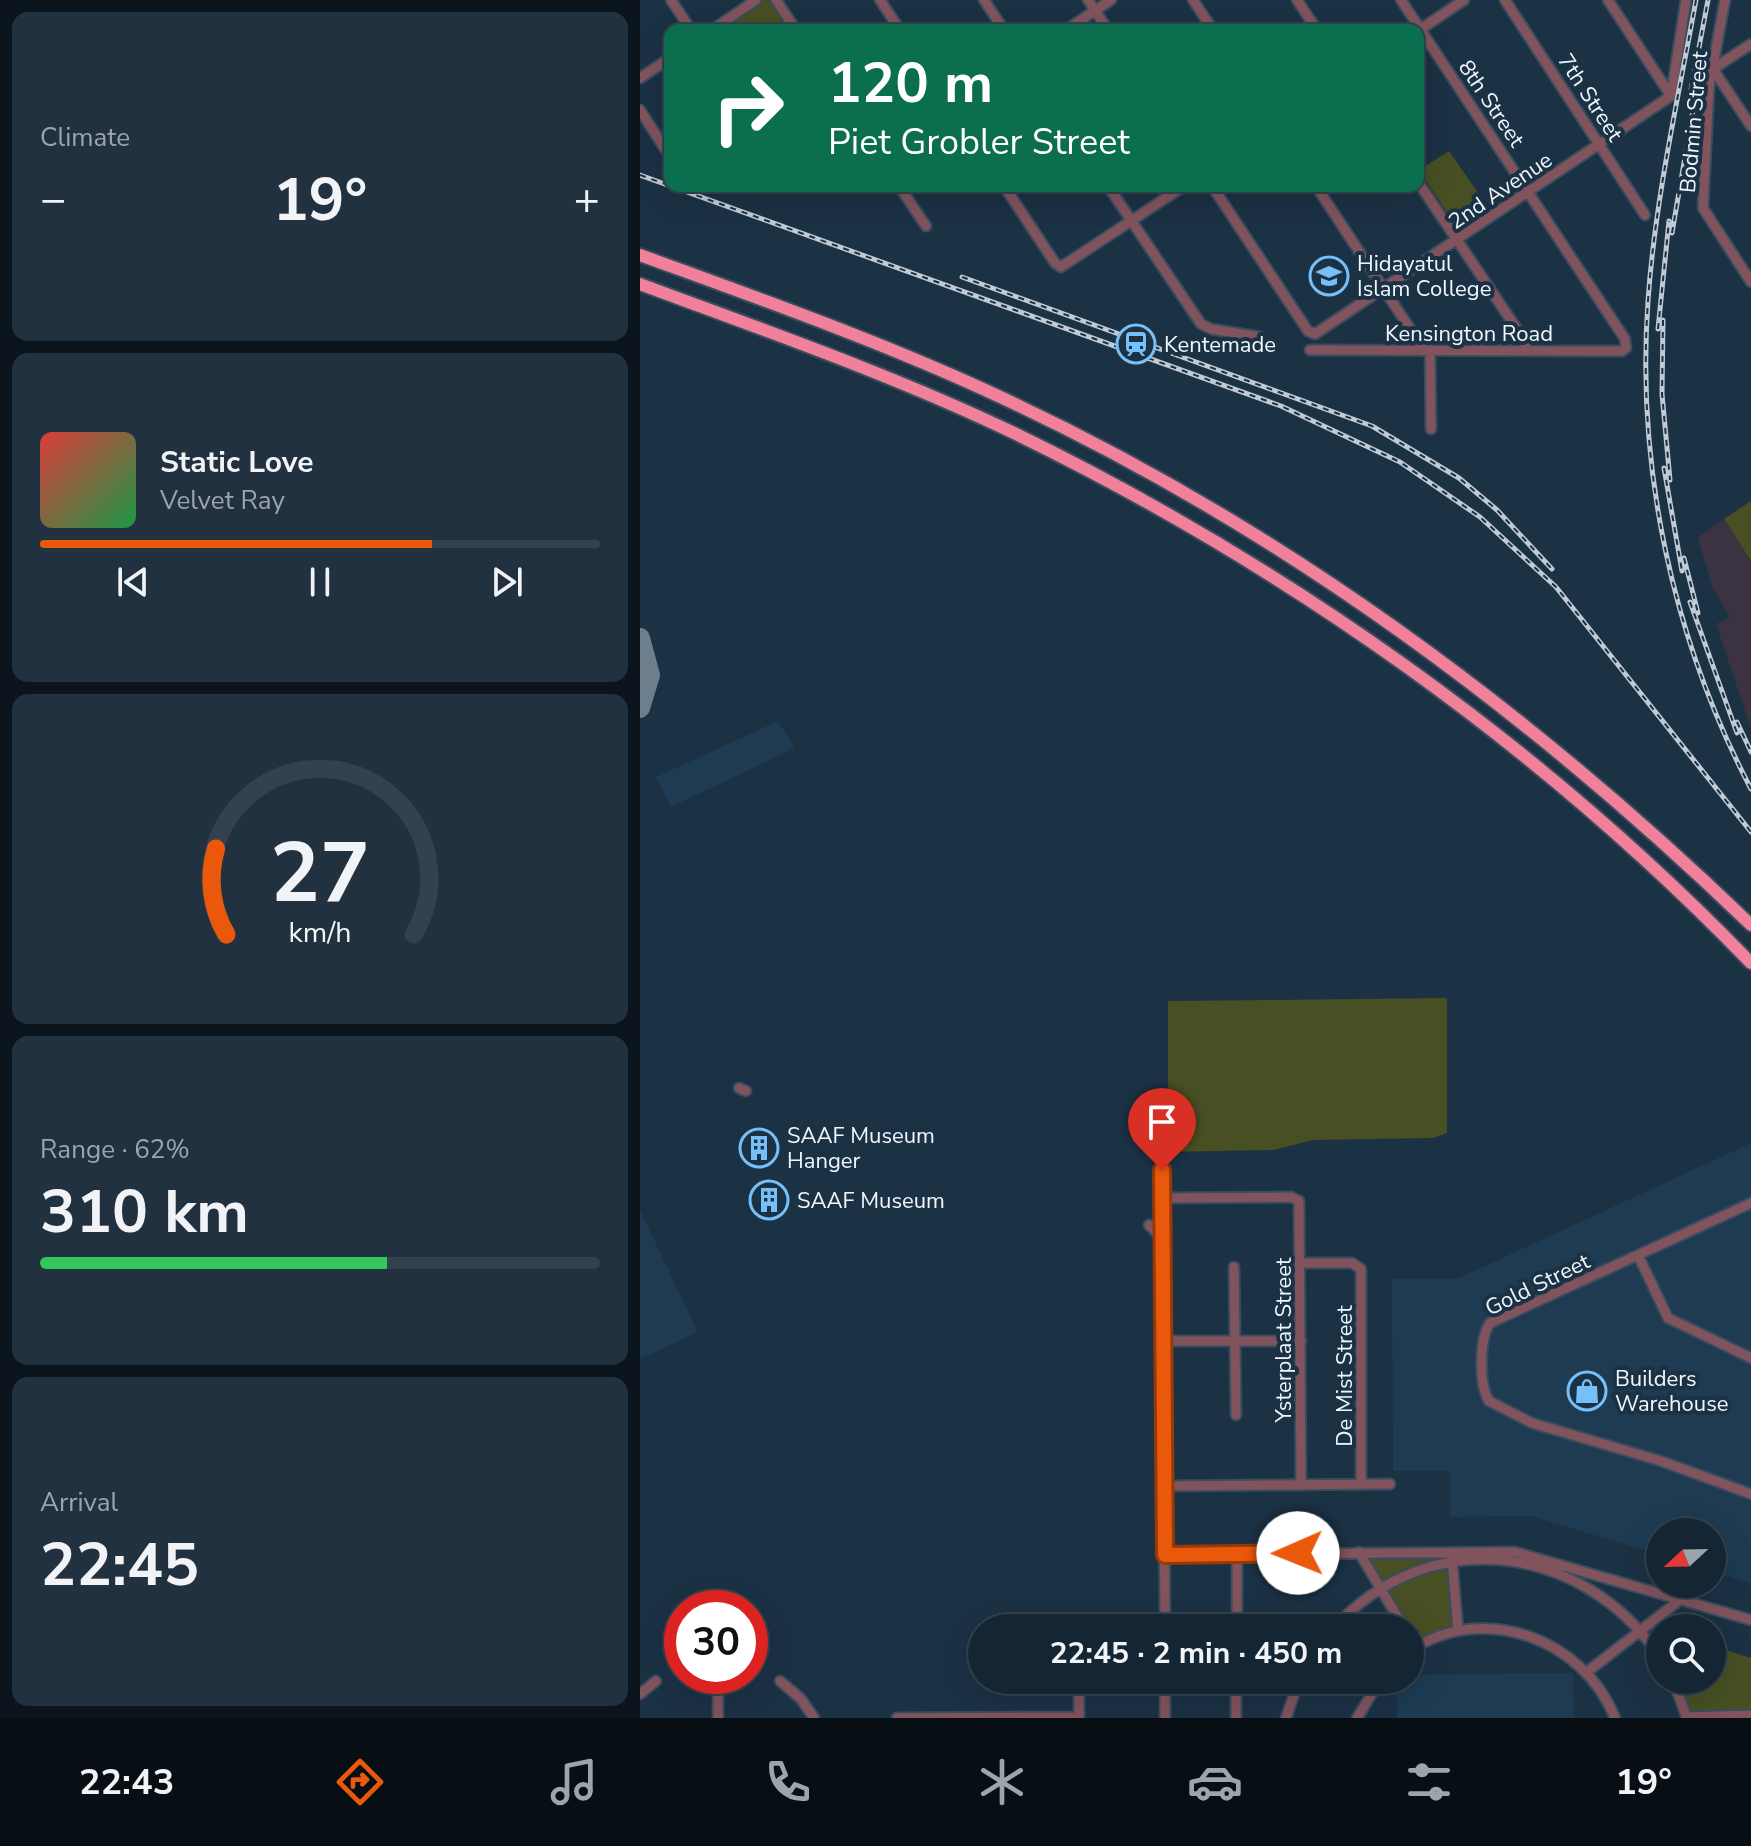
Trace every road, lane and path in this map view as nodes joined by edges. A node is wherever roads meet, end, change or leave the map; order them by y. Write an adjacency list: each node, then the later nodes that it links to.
1 (671, 0): 17 (street)
2 (756, 0): 18 (street)
3 (776, 0): 19 (street)
4 (880, 0): 20 (street)
5 (984, 0): 21 (street)
6 (1088, 0): 16 (street)
7 (1111, 0): 16 (street)
8 (1193, 0): 24 (street)
9 (1297, 0): 25 (street)
10 (1401, 0): 26 (street, 8th Street)
11 (1464, 0): 27 (street)
12 (1505, 0): 36 (street, 7th Street)
13 (1608, 0): 33 (street)
14 (1686, 0): 33 (street)
15 (1725, 0): 31 (street, Bodmin Street)
16 (1095, 11): 22 (street); 23 (street)
17 (687, 24)
18 (721, 24)
19 (792, 24)
20 (896, 24)
21 (1000, 24)
22 (1075, 24)
23 (1104, 24)
24 (1209, 24)
25 (1313, 24)
26 (1415, 24)
27 (1424, 27)
28 (1424, 37): 45 (street, 8th Street)
29 (1751, 44): 31 (street)
30 (664, 62): 32 (street)
31 (1713, 69): 35 (street); 51 (street, Bodmin Street)
32 (640, 78)
33 (1671, 96): 36 (street, 2nd Avenue)
34 (640, 110): 37 (street)
35 (1751, 126)
36 (1601, 144): 45 (street, 2nd Avenue); 46 (street, 7th Street)
37 (664, 147)
38 (1424, 191): 49 (street)
39 (903, 192): 48 (street)
40 (1008, 192): 47 (street)
41 (1112, 192): 47 (street)
42 (1175, 192): 47 (street)
43 (1216, 192): 53 (street, 2nd Avenue)
44 (1320, 192): 53 (street)
45 (1529, 192): 49 (street, 2nd Avenue); 55 (street, 8th Street)
46 (1645, 215)
47 (1131, 221): 54 (street)
48 (926, 226)
49 (1456, 240): 53 (street, 2nd Avenue); 58 (street)
50 (640, 255): 60 (highway)
51 (1751, 281)
52 (640, 284): 61 (highway)
53 (1384, 289): 57 (street)
54 (1260, 337)
55 (1626, 348): 58 (street, Kensington Road)
56 (1310, 350): 57 (street, Kensington Road)
57 (1427, 350): 58 (street, Kensington Road); 59 (street)
58 (1527, 351)
59 (1431, 429)
60 (1751, 925)
61 (1751, 963)
62 (1162, 1170): 63 (street)
63 (1163, 1198): 66 (street); 68 (street, Ysterplaat Street)
64 (1751, 1203): 67 (street, Gold Street)
65 (1149, 1225): 66 (street)
66 (1164, 1240): 70 (street)
67 (1638, 1255): 73 (street); 79 (street, Gold Street)
68 (1301, 1263): 71 (street, Ysterplaat Street); 75 (street, De Mist Street)
69 (1234, 1267): 72 (street)
70 (1164, 1341): 72 (street); 78 (street)
71 (1301, 1341): 72 (street); 77 (street, Ysterplaat Street)
72 (1235, 1342): 74 (street)
73 (1751, 1358)
74 (1236, 1415)
75 (1361, 1484): 76 (street); 77 (street)
76 (1390, 1484)
77 (1301, 1485): 78 (street)
78 (1165, 1486): 82 (street)
79 (1751, 1494)
80 (1359, 1552): 81 (street); 83 (street); 87 (street)
81 (1237, 1554): 82 (street); 90 (street)
82 (1165, 1555): 89 (street)
83 (1452, 1556): 84 (street); 85 (street); 87 (street); 94 (street)
84 (1574, 1567): 85 (street); 86 (street)
85 (1570, 1579): 95 (street)
86 (1646, 1588)
87 (1380, 1589): 91 (street); 92 (street)
88 (1678, 1598): 93 (street); 95 (street)
89 (1165, 1614)
90 (1237, 1614)
91 (1351, 1614)
92 (1395, 1614)
93 (1751, 1620)
94 (1458, 1631): 97 (street); 98 (street)
95 (1641, 1631): 96 (street); 98 (street)
96 (1646, 1638)
97 (1424, 1645)
98 (1587, 1672): 118 (street)
99 (656, 1681): 101 (street)
100 (780, 1681): 111 (street)
101 (640, 1694)
102 (716, 1694): 110 (street)
103 (1079, 1694): 113 (street)
104 (1165, 1694): 114 (street)
105 (1236, 1694): 115 (street)
106 (1294, 1694): 116 (street)
107 (1372, 1694): 117 (street)
108 (1678, 1694): 119 (street)
109 (1751, 1715): 119 (street)
110 (718, 1718)
111 (814, 1718)
112 (897, 1718): 113 (street)
113 (1079, 1718)
114 (1165, 1718)
115 (1236, 1718)
116 (1286, 1718)
117 (1357, 1718)
118 (1615, 1718)
119 (1686, 1718)

